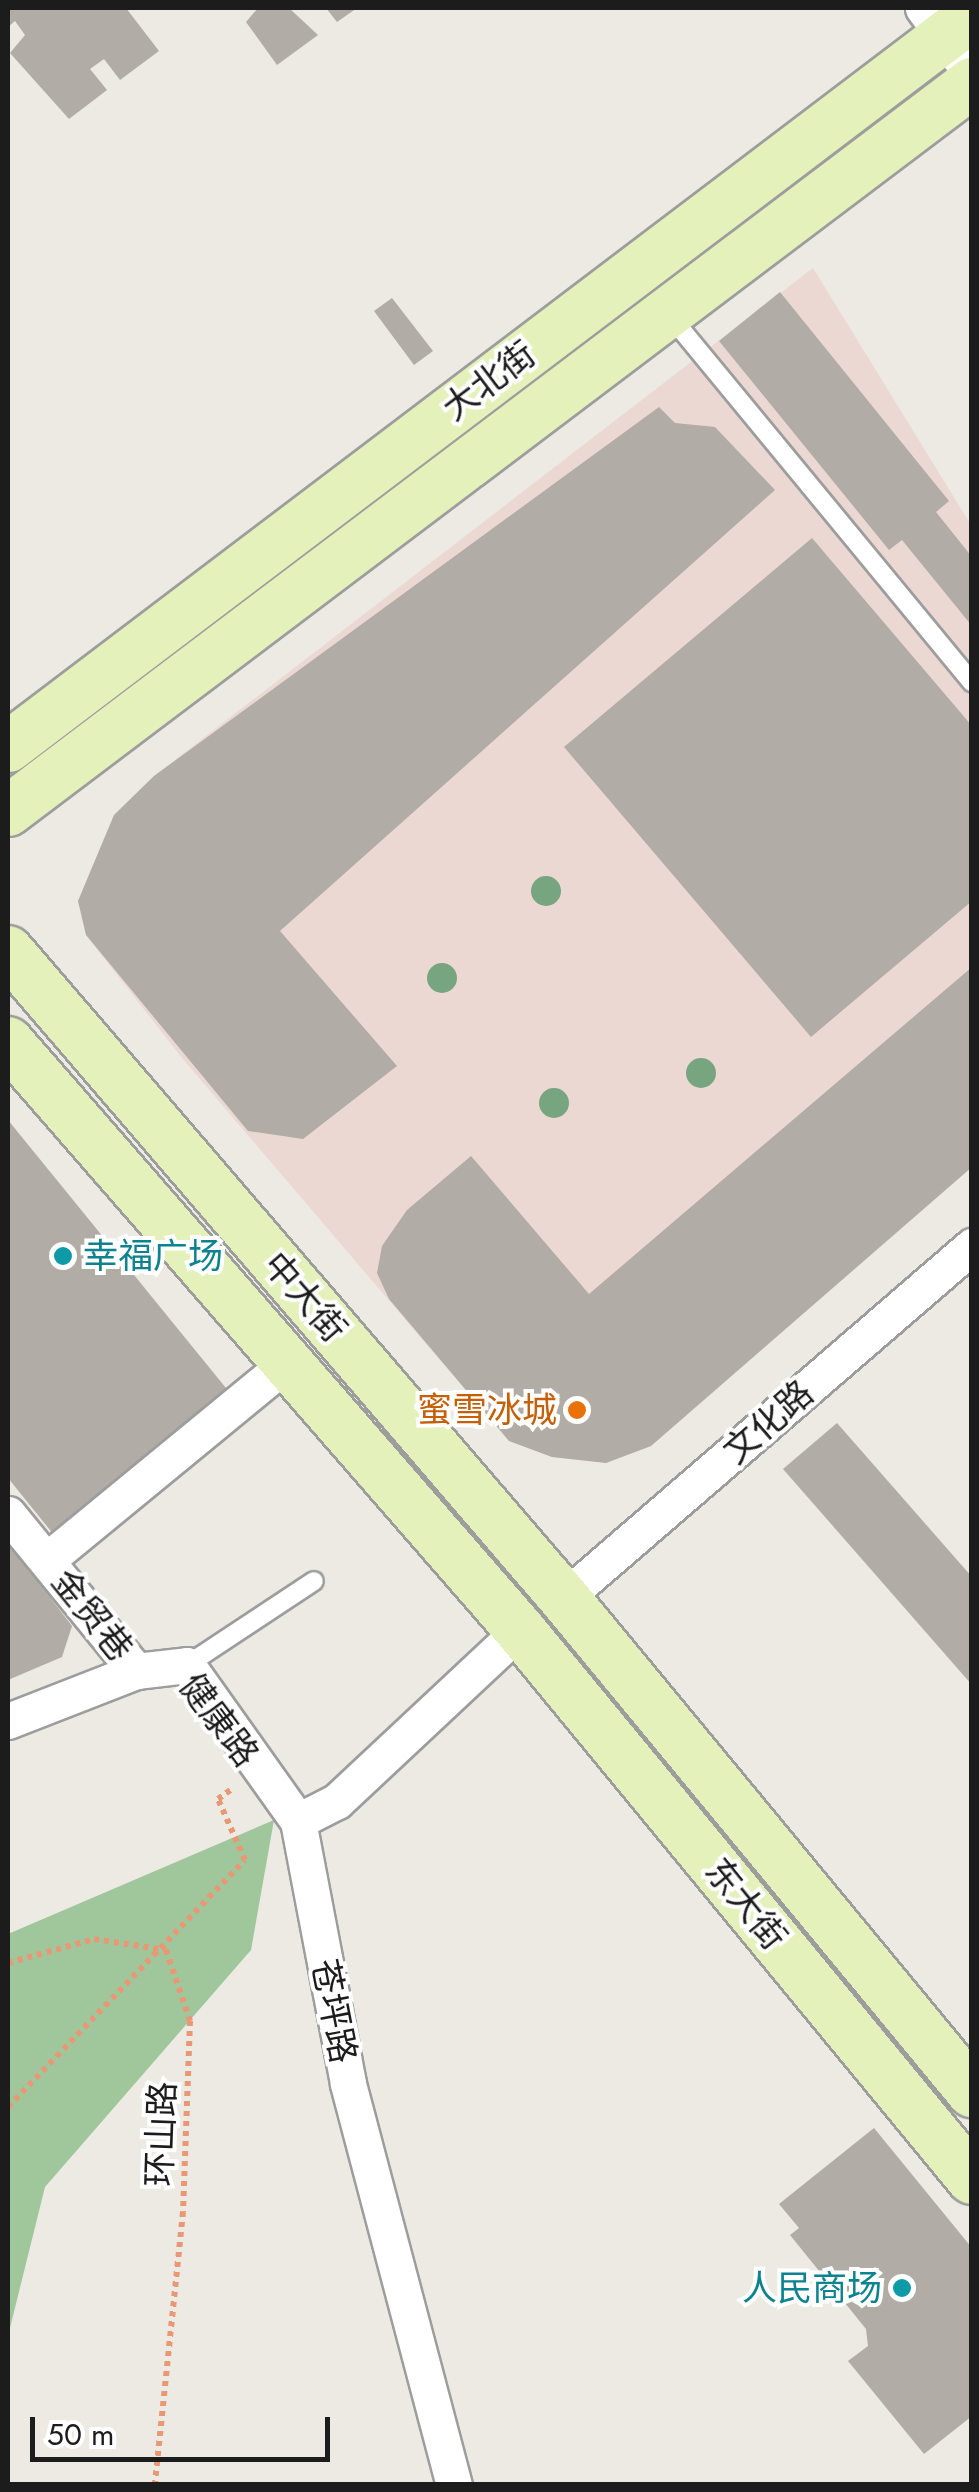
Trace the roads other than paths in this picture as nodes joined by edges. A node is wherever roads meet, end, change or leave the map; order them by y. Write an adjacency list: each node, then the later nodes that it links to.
1 (952, 34): 5 (main road, 大北街)
2 (972, 82): 3 (main road, 大北街)
3 (667, 312): 4 (lane); 6 (main road, 大北街)
4 (972, 683)
5 (8, 747)
6 (8, 811)
7 (8, 950): 14 (main road, 中大街)
8 (8, 1042): 10 (main road, 中大街)
9 (972, 1246): 14 (street, 文化路)
10 (289, 1362): 12 (street); 15 (main road, 中大街)
11 (8, 1514): 12 (street, 金贸巷)
12 (48, 1560): 17 (street, 金贸巷)
13 (314, 1581): 16 (lane)
14 (564, 1598): 20 (main road, 东大街)
15 (520, 1630): 19 (street); 21 (main road, 东大街)
16 (187, 1665): 17 (street, 健康路); 19 (street, 健康路)
17 (136, 1670): 18 (street, 健康路)
18 (8, 1722)
19 (298, 1821): 22 (street, 苍坪路)
20 (972, 2092)
21 (972, 2179)
22 (454, 2484)

